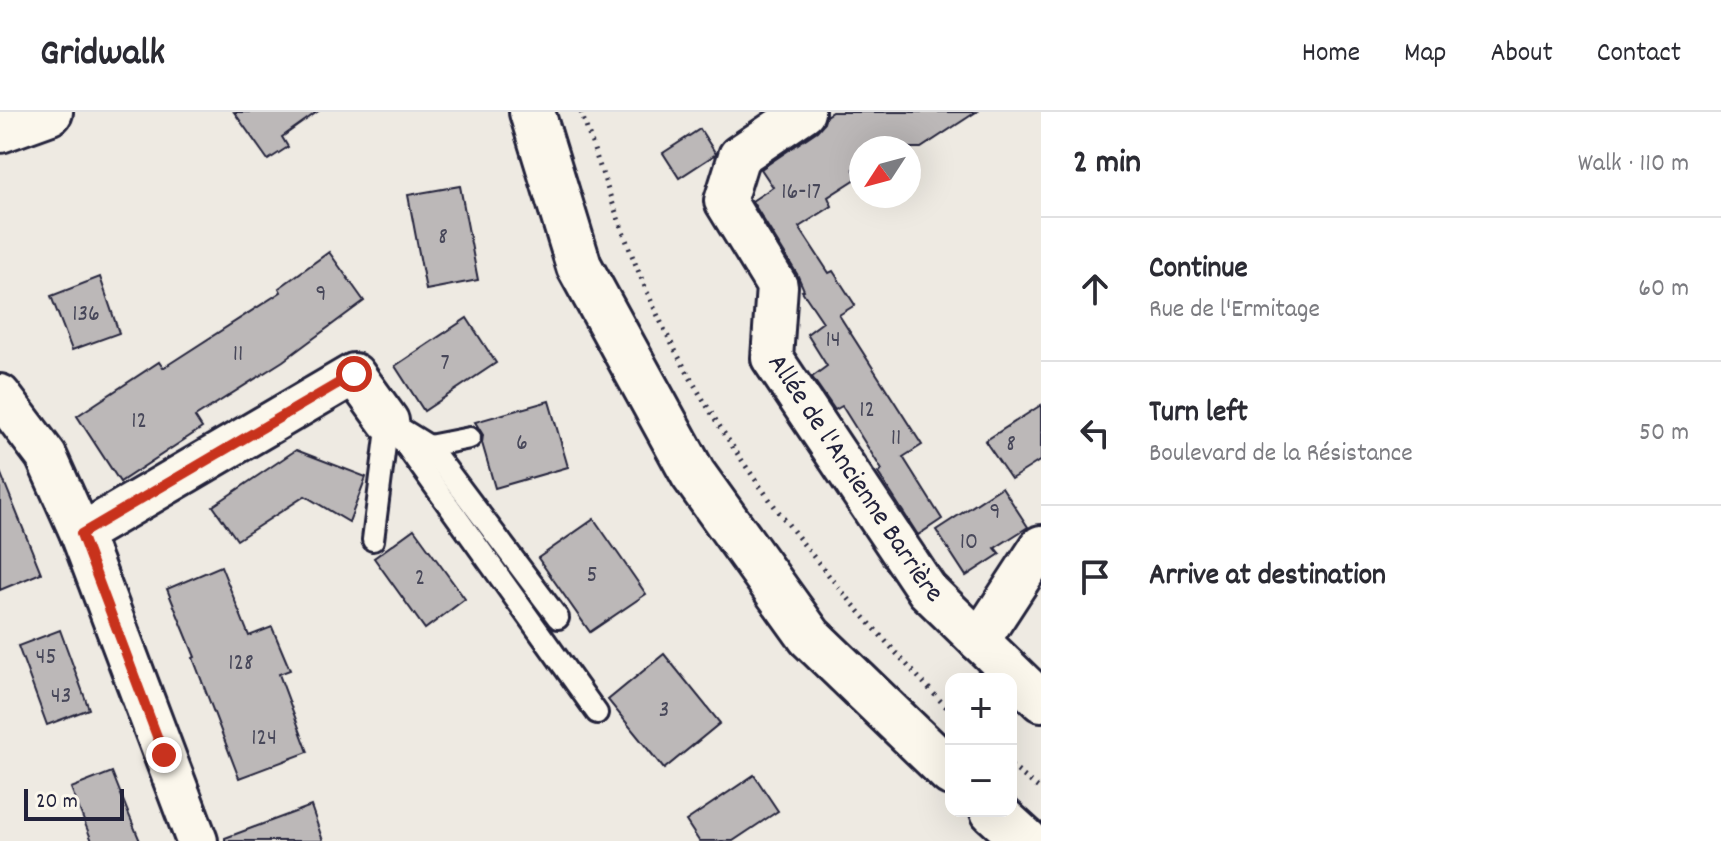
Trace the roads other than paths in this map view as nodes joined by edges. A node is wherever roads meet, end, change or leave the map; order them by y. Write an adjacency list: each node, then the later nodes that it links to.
1 (50, 112): 4 (main road)
2 (532, 112): 16 (main road)
3 (804, 112): 13 (street, Allée de l'Ancienne Barrière)
4 (0, 130)
5 (0, 395): 9 (street)
6 (388, 421): 8 (lane); 9 (street); 10 (lane); 15 (lane)
7 (470, 438): 8 (lane)
8 (429, 446): 12 (lane)
9 (81, 534): 17 (street)
10 (373, 540)
11 (1041, 546): 13 (street)
12 (558, 618)
13 (979, 641): 14 (street, Allée de l'Ancienne Barrière)
14 (1041, 701)
15 (597, 713)
16 (945, 767)
17 (197, 841)

